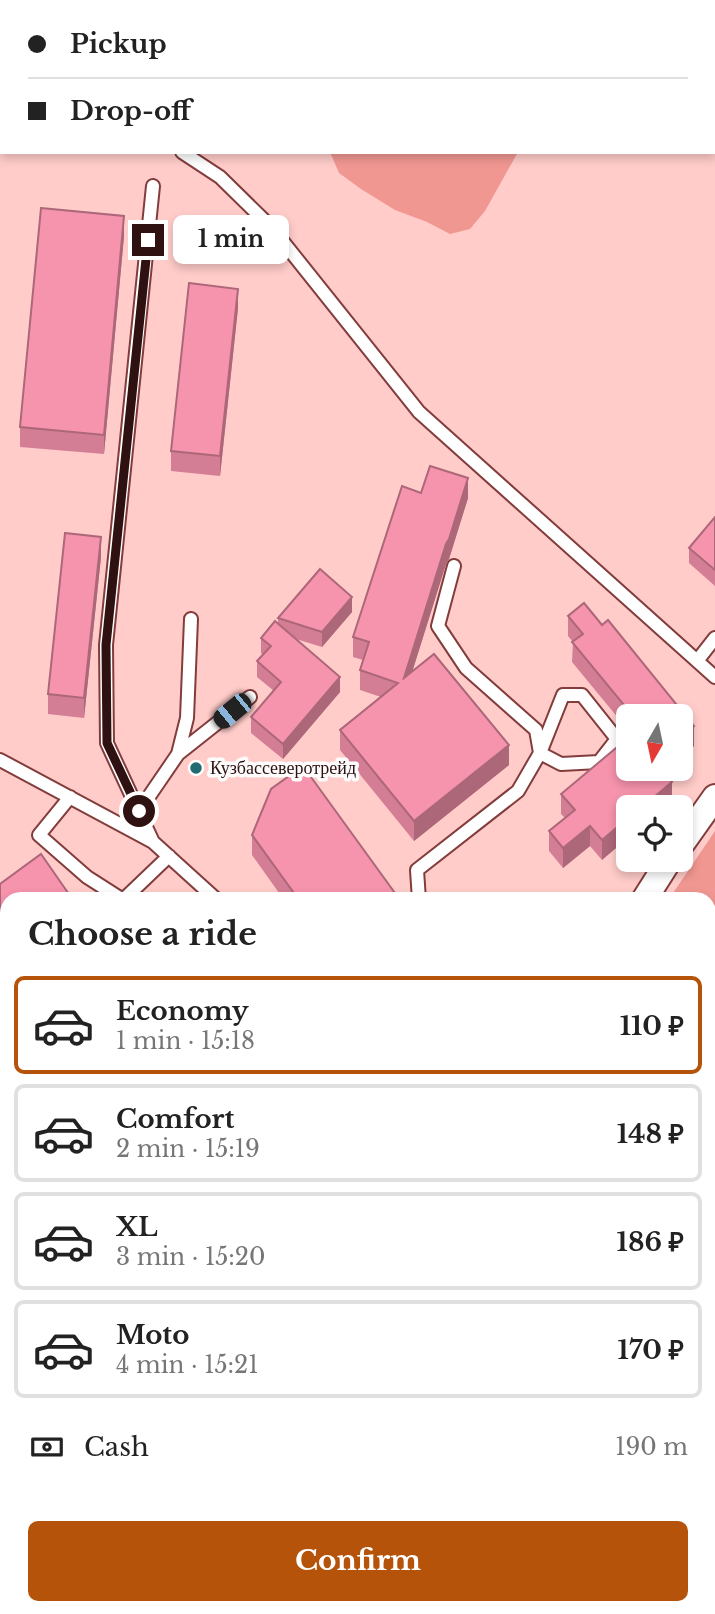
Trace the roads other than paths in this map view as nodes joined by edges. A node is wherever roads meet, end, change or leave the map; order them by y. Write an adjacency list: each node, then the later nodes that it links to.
1 (185, 154): 6 (lane)
2 (153, 186): 14 (lane)
3 (454, 566): 9 (lane)
4 (191, 619): 10 (lane)
5 (715, 638): 6 (lane)
6 (697, 661): 7 (lane)
7 (715, 677)
8 (250, 697): 10 (lane)
9 (540, 753): 9 (lane); 22 (lane)
10 (178, 754): 14 (lane)
11 (0, 760): 12 (lane)
12 (70, 797): 16 (lane); 19 (lane)
13 (715, 797): 15 (street)
14 (139, 811): 16 (lane)
15 (693, 828)
16 (153, 842): 17 (lane)
17 (169, 856): 20 (lane); 21 (lane)
18 (662, 872): 23 (street)
19 (110, 892)
20 (131, 892)
21 (208, 892)
22 (418, 892)
23 (649, 892)

